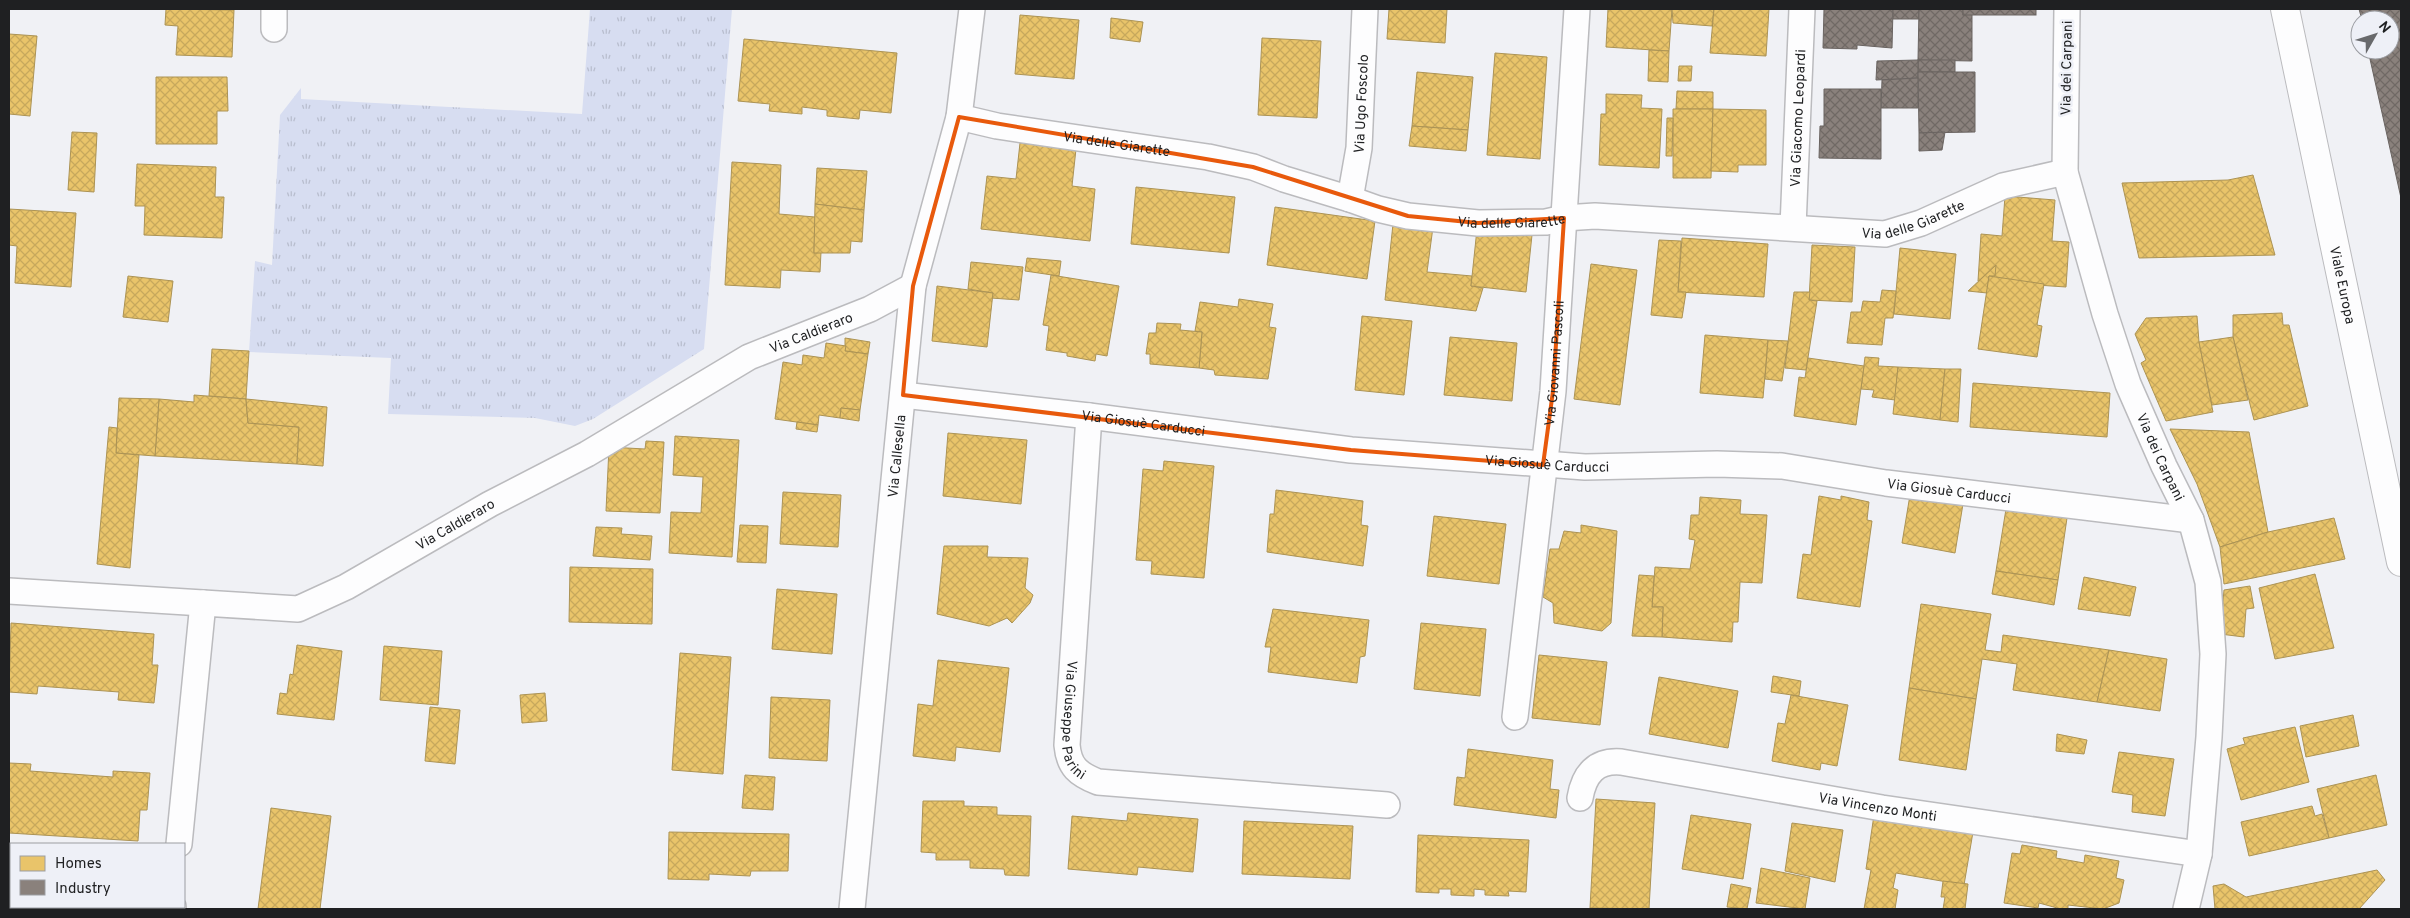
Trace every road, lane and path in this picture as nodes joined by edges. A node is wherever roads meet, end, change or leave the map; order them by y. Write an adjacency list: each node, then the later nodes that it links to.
1 (972, 9): 7 (street, Via Callesella)
2 (1365, 9): 9 (street, Via Ugo Foscolo)
3 (1577, 9): 10 (street, Via Giovanni Pascoli)
4 (1802, 9): 11 (street, Via Giacomo Leopardi)
5 (2067, 9): 8 (street, Via dei Carpani)
6 (2285, 9): 17 (main road, Viale Europa)
7 (959, 117): 9 (street, Via delle Giarette); 12 (street, Via Callesella)
8 (2065, 172): 11 (street, Via delle Giarette); 16 (street, Via dei Carpani)
9 (1350, 199): 10 (street, Via delle Giarette)
10 (1564, 218): 11 (street, Via delle Giarette); 15 (street, Via Giovanni Pascoli)
11 (1793, 228)
12 (912, 286): 13 (street, Via Callesella); 19 (street, Via Caldieraro)
13 (902, 395): 14 (street, Via Giosuè Carducci); 25 (street, Via Callesella)
14 (1089, 416): 15 (street, Via Giosuè Carducci); 22 (street, Via Giuseppe Parini)
15 (1543, 465): 16 (street, Via Giosuè Carducci); 20 (street, Via Giovanni Pascoli)
16 (2191, 520): 24 (street, Via dei Carpani)
17 (2401, 562)
18 (9, 591): 19 (street, Via Caldieraro)
19 (203, 603): 23 (street)
20 (1515, 717)
21 (1580, 798): 24 (street, Via Vincenzo Monti)
22 (1387, 805)
23 (179, 843)
24 (2199, 854): 26 (street, Via dei Carpani)
25 (852, 909)
26 (2186, 909)

